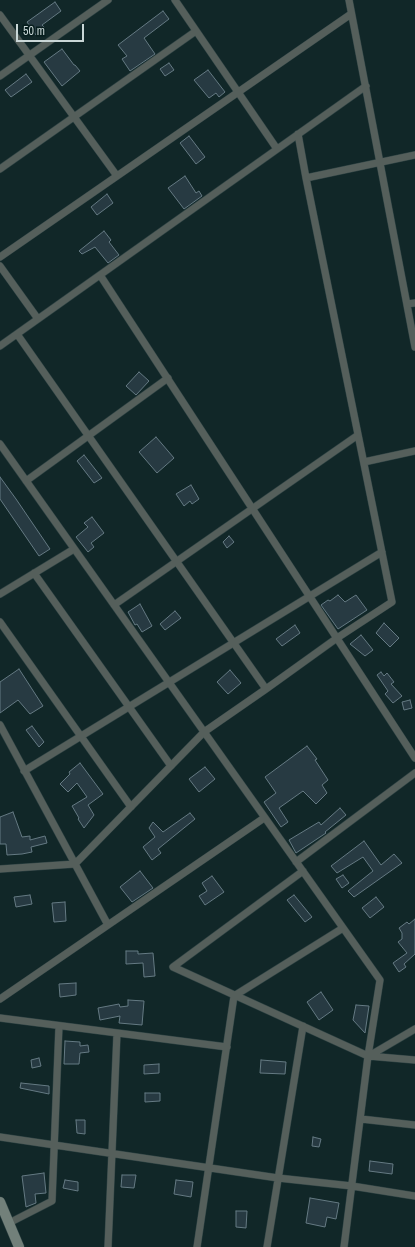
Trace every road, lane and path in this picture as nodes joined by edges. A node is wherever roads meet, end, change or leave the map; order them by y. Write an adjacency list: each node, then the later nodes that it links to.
1 (108, 0): 7 (street)
2 (175, 0): 6 (street)
3 (349, 0): 5 (street)
4 (0, 14): 7 (street)
5 (351, 14): 9 (street); 10 (street)
6 (196, 31): 10 (street); 11 (street)
7 (30, 55): 8 (street); 11 (street)
8 (0, 76)
9 (366, 86): 12 (street); 15 (street)
10 (238, 92): 13 (street); 17 (street)
11 (74, 117): 16 (street); 17 (street)
12 (298, 134): 13 (street); 18 (street)
13 (277, 149): 21 (street)
14 (415, 155): 15 (street)
15 (380, 162): 18 (street); 23 (street)
16 (0, 169)
17 (117, 176): 19 (street)
18 (306, 178): 29 (street)
19 (0, 257)
20 (0, 266): 24 (street)
21 (100, 275): 24 (street); 28 (street)
22 (415, 303): 23 (street)
23 (407, 304): 27 (street)
24 (38, 319): 25 (street)
25 (17, 334): 26 (street); 30 (street)
26 (0, 346)
27 (415, 347)
28 (168, 378): 30 (street); 35 (street)
29 (358, 435): 33 (street); 35 (street)
30 (88, 436): 34 (street); 38 (street)
31 (0, 444): 34 (street)
32 (415, 451): 33 (street)
33 (364, 462): 37 (street)
34 (26, 481): 36 (street)
35 (252, 508): 38 (street); 41 (street)
36 (74, 549): 39 (street); 42 (street)
37 (382, 552): 41 (street); 44 (street)
38 (176, 561): 42 (street); 45 (street)
39 (34, 573): 40 (street); 48 (street)
40 (0, 594)
41 (310, 596): 44 (street); 45 (street)
42 (114, 605): 46 (street)
43 (0, 622): 51 (street)
44 (337, 638): 47 (street); 52 (street)
45 (234, 642): 46 (street); 47 (street)
46 (168, 683): 48 (street); 50 (street)
47 (266, 689): 50 (street)
48 (128, 707): 51 (street); 53 (street)
49 (0, 725): 54 (street)
50 (204, 732): 53 (street); 57 (street)
51 (81, 736): 54 (street); 56 (street)
52 (415, 758)
53 (171, 766): 56 (street)
54 (24, 771): 59 (street)
55 (415, 773): 58 (street)
56 (131, 807): 59 (street)
57 (264, 818): 58 (street); 62 (street)
58 (296, 862): 61 (street)
59 (75, 864): 60 (street); 62 (street)
60 (0, 869)
61 (303, 871): 63 (street); 64 (street)
62 (108, 925): 65 (street)
63 (343, 928): 64 (street); 72 (street)
64 (234, 996): 68 (street); 71 (street)
65 (0, 999)
66 (0, 1018): 67 (street)
67 (59, 1026): 70 (street); 77 (street)
68 (303, 1026): 72 (street); 80 (street)
69 (415, 1029): 72 (street)
70 (117, 1033): 71 (street); 78 (street)
71 (227, 1047): 79 (street)
72 (368, 1056): 73 (street); 74 (street)
73 (415, 1060)
74 (361, 1119): 75 (street); 81 (street)
75 (415, 1126)
76 (0, 1137): 77 (street)
77 (55, 1145): 78 (street); 84 (street)
78 (112, 1154): 79 (street); 86 (street)
79 (209, 1168): 80 (street); 87 (street)
80 (278, 1178): 81 (street); 88 (street)
81 (352, 1186): 82 (street); 89 (street)
82 (415, 1196)
83 (0, 1202): 84 (street)
84 (9, 1224): 85 (street)
85 (18, 1247)
86 (108, 1247)
87 (197, 1247)
88 (267, 1247)
89 (344, 1247)

